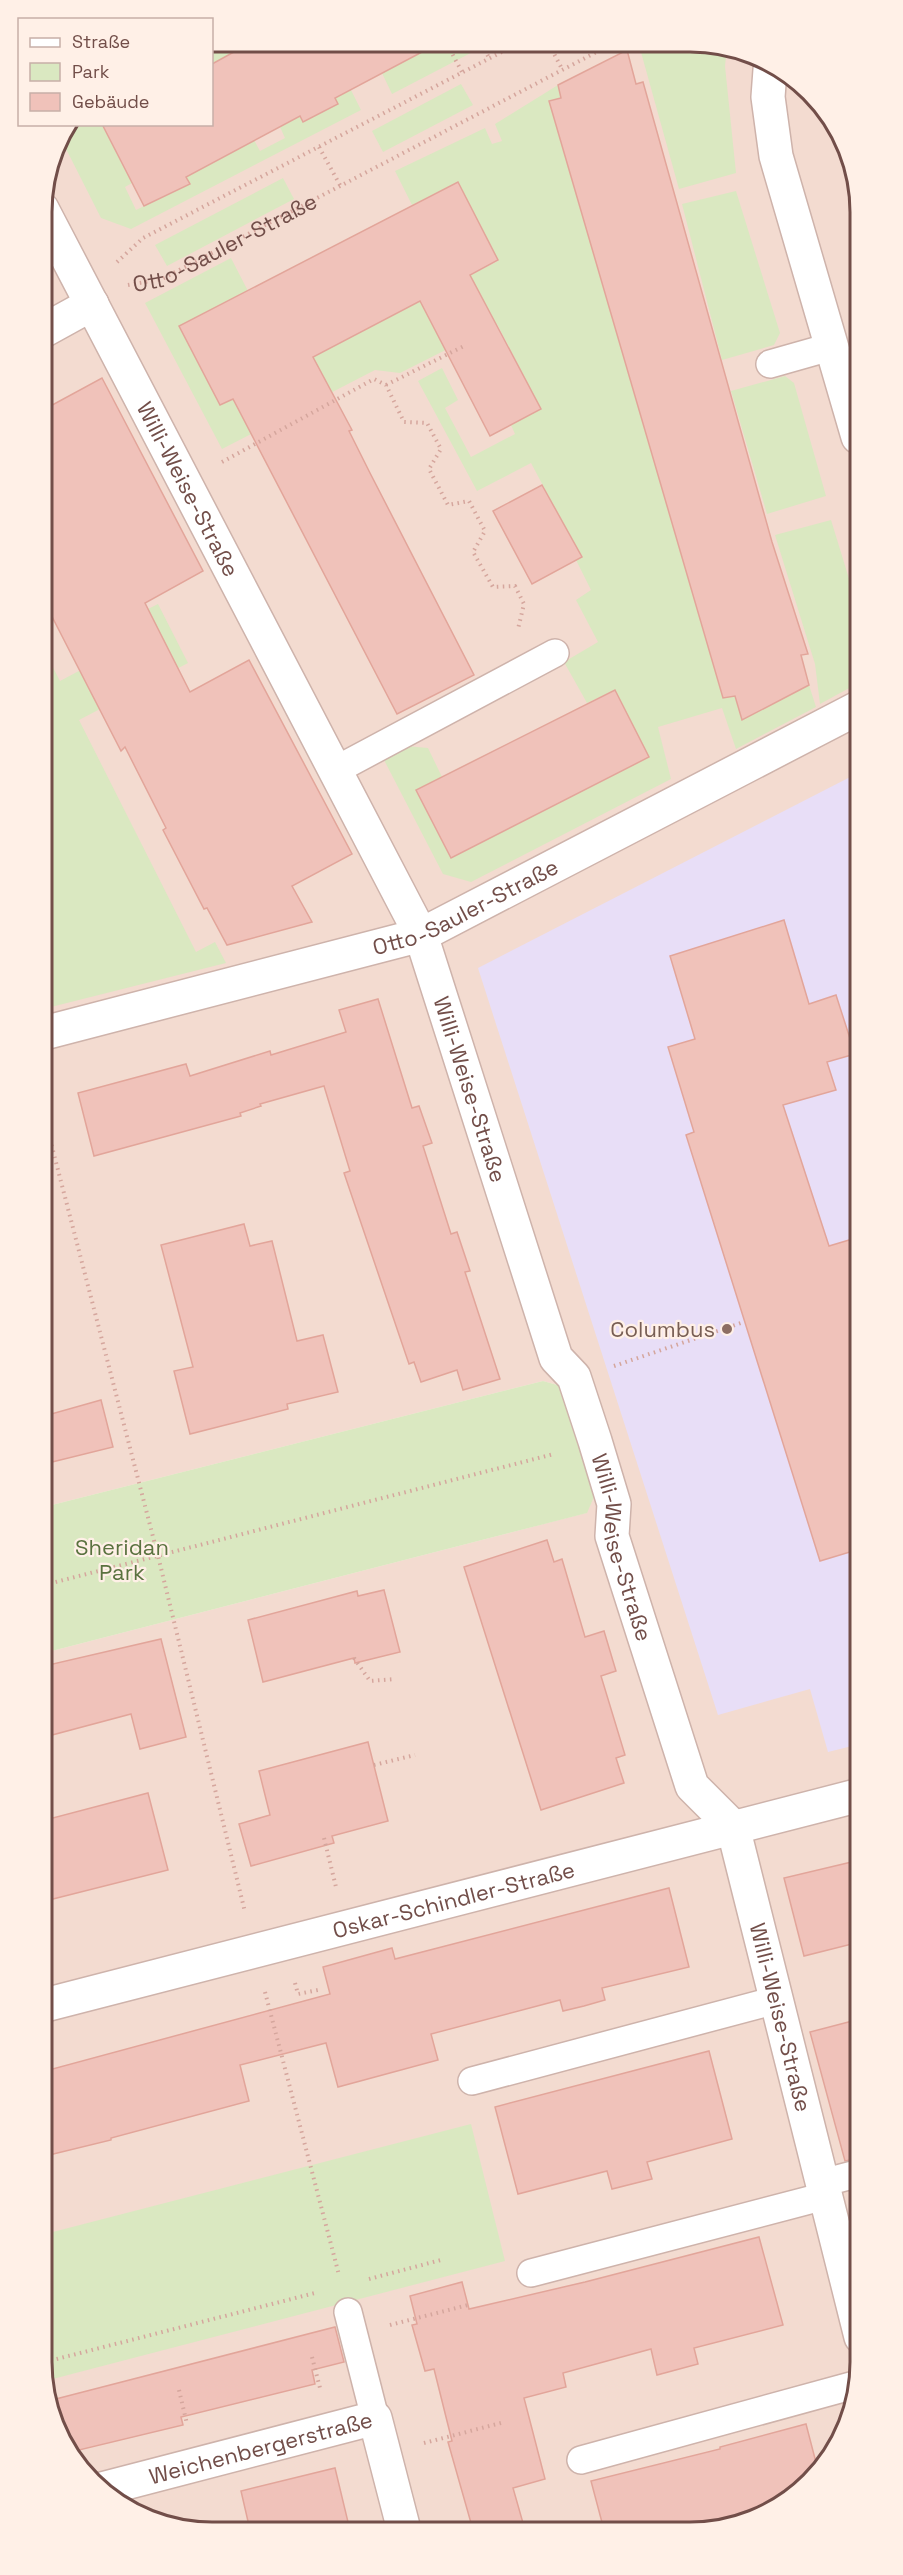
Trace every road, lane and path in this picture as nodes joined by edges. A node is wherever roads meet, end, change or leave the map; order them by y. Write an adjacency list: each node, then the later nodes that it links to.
1 (452, 52): 8 (path)
2 (486, 52): 6 (path)
3 (500, 52): 6 (path, Otto-Sauler-Straße)
4 (553, 52): 7 (path)
5 (596, 52): 7 (path, Otto-Sauler-Straße)
6 (489, 58): 8 (path, Otto-Sauler-Straße)
7 (562, 69): 11 (path, Otto-Sauler-Straße)
8 (462, 72): 10 (path, Otto-Sauler-Straße)
9 (770, 73): 16 (street)
10 (319, 147): 11 (path); 13 (path, Otto-Sauler-Straße)
11 (341, 186): 13 (path, Otto-Sauler-Straße)
12 (53, 230): 13 (street, Willi-Weise-Straße)
13 (89, 297): 14 (street); 20 (street, Willi-Weise-Straße)
14 (53, 324)
15 (466, 345): 18 (path)
16 (830, 347): 17 (lane); 19 (street)
17 (770, 364)
18 (386, 385): 20 (path); 21 (path)
19 (850, 411)
20 (186, 487): 23 (street, Willi-Weise-Straße)
21 (545, 658): 23 (lane)
22 (850, 712): 24 (street, Otto-Sauler-Straße)
23 (334, 771): 24 (street, Willi-Weise-Straße)
24 (421, 935): 25 (street, Otto-Sauler-Straße); 29 (street, Willi-Weise-Straße)
25 (53, 1030)
26 (53, 1149): 30 (path)
27 (744, 1322): 28 (path)
28 (621, 1364)
29 (595, 1441): 30 (path); 37 (street, Willi-Weise-Straße)
30 (158, 1556): 31 (path); 40 (path)
31 (52, 1583)
32 (354, 1658): 33 (path)
33 (395, 1679)
34 (415, 1755): 35 (path)
35 (374, 1765)
36 (850, 1797): 37 (street, Oskar-Schindler-Straße)
37 (733, 1827): 39 (street, Oskar-Schindler-Straße); 41 (street, Willi-Weise-Straße)
38 (324, 1838): 39 (path)
39 (346, 1927): 40 (street, Oskar-Schindler-Straße)
40 (255, 1950): 42 (street, Oskar-Schindler-Straße); 49 (path)
41 (776, 2000): 43 (lane); 45 (street, Willi-Weise-Straße)
42 (52, 2003)
43 (472, 2081)
44 (850, 2178): 45 (lane)
45 (824, 2190): 47 (lane); 51 (street, Willi-Weise-Straße)
46 (441, 2260): 48 (path)
47 (531, 2273)
48 (364, 2280)
49 (342, 2286)
50 (322, 2291): 54 (path)
51 (850, 2293)
52 (468, 2305): 53 (path)
53 (350, 2323): 56 (lane)
54 (52, 2360)
55 (848, 2387): 59 (lane)
56 (375, 2418): 58 (street, Weichenbergerstraße); 60 (street, Weichenbergerstraße)
57 (501, 2423): 58 (path)
58 (385, 2454): 61 (street, Weichenbergerstraße)
59 (581, 2460)
60 (111, 2487)
61 (402, 2522)

